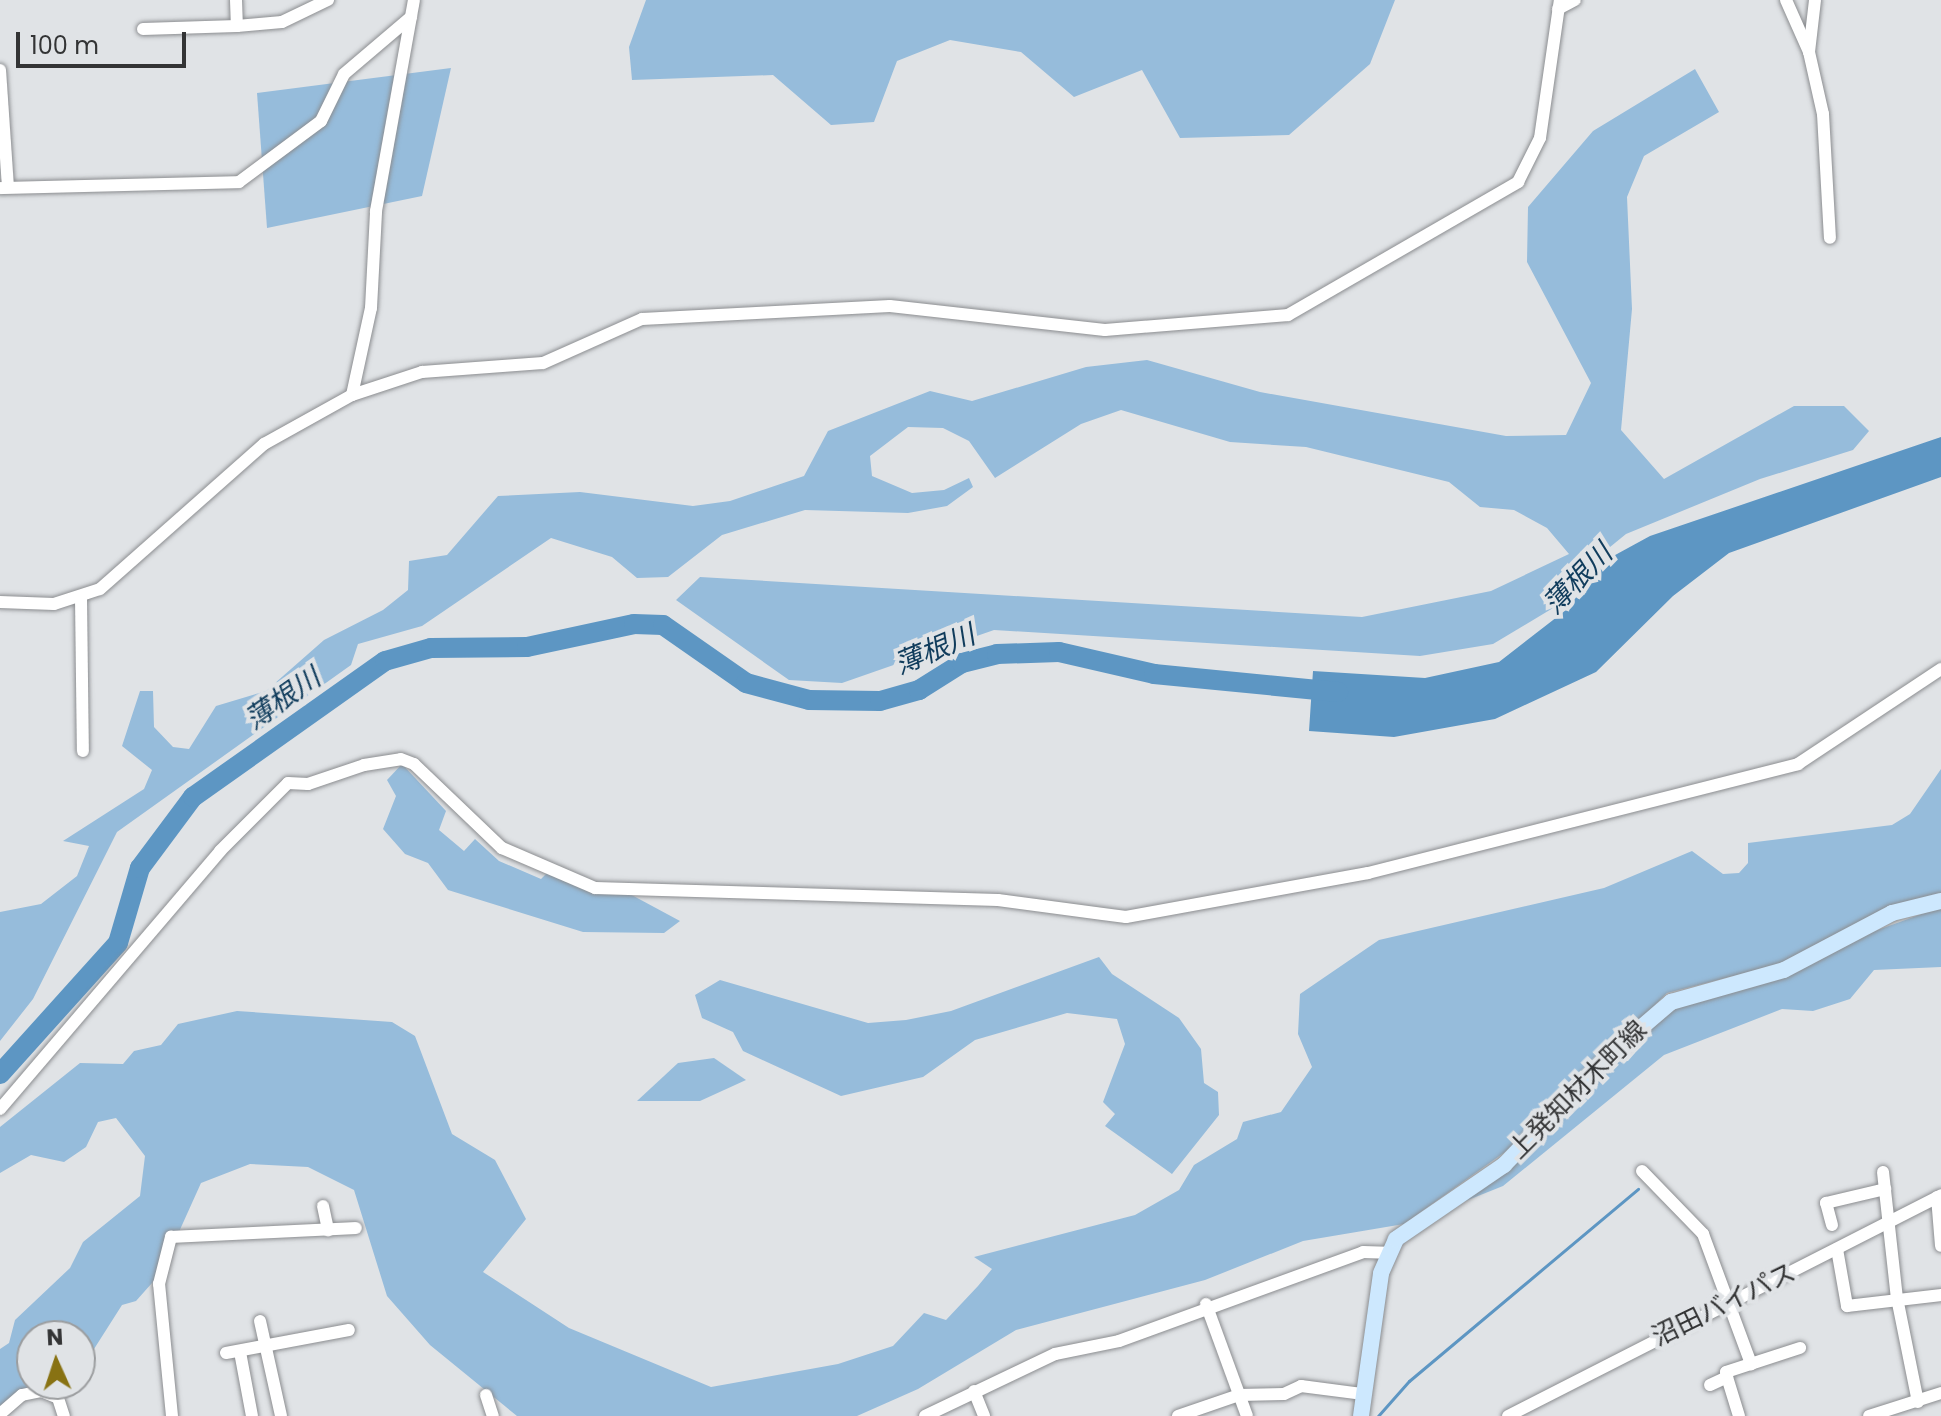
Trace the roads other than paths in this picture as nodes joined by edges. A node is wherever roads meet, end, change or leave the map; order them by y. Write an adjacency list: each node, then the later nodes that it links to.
1 (236, 0): 9 (street)
2 (328, 0): 9 (street)
3 (414, 0): 8 (street)
4 (1575, 0): 7 (street)
5 (1786, 0): 11 (street)
6 (1815, 0): 11 (street)
7 (1559, 4): 15 (street)
8 (411, 17): 13 (street); 15 (street)
9 (237, 26): 10 (street)
10 (143, 29)
11 (1809, 52): 14 (street)
12 (0, 70): 13 (street)
13 (4, 187)
14 (1830, 238)
15 (352, 395): 16 (street)
16 (81, 598): 17 (street); 19 (street)
17 (0, 602)
18 (1941, 669): 21 (street)
19 (83, 751)
20 (1941, 901): 33 (main road, 上発知材木町線)
21 (0, 1109)
22 (1642, 1171): 37 (street)
23 (1883, 1172): 24 (street)
24 (1885, 1189): 27 (street); 28 (street)
25 (1939, 1196): 27 (street, 沼田バイパス); 31 (street)
26 (323, 1206): 30 (street)
27 (1886, 1220): 32 (street, 沼田バイパス); 35 (street)
28 (1832, 1225)
29 (356, 1228): 30 (street)
30 (328, 1230): 54 (street)
31 (1941, 1246)
32 (1837, 1249): 35 (street); 37 (street, 沼田バイパス)
33 (1387, 1253): 36 (street); 46 (main road)
34 (1941, 1295): 35 (street)
35 (1897, 1298): 50 (street)
36 (1206, 1304): 45 (street); 49 (street)
37 (1731, 1304): 42 (street); 63 (street, 沼田バイパス)
38 (260, 1321): 41 (street)
39 (349, 1330): 41 (street)
40 (1800, 1348): 42 (street)
41 (265, 1349): 55 (street); 56 (street)
42 (1751, 1364): 43 (street)
43 (1727, 1377): 44 (street); 64 (street)
44 (1710, 1385)
45 (974, 1391): 58 (street); 59 (street)
46 (1363, 1394): 49 (street); 62 (main road)
47 (1941, 1394): 50 (street)
48 (486, 1395): 57 (street)
49 (1239, 1395): 60 (street); 61 (street)
50 (1918, 1402): 51 (street)
51 (1901, 1412): 65 (street)
52 (0, 1414): 53 (street)
53 (64, 1416)
54 (172, 1416)
55 (252, 1416)
56 (281, 1416)
57 (493, 1416)
58 (925, 1416)
59 (984, 1416)
60 (1178, 1416)
61 (1247, 1416)
62 (1361, 1416)
63 (1508, 1416)
64 (1739, 1416)
65 (1869, 1416)

